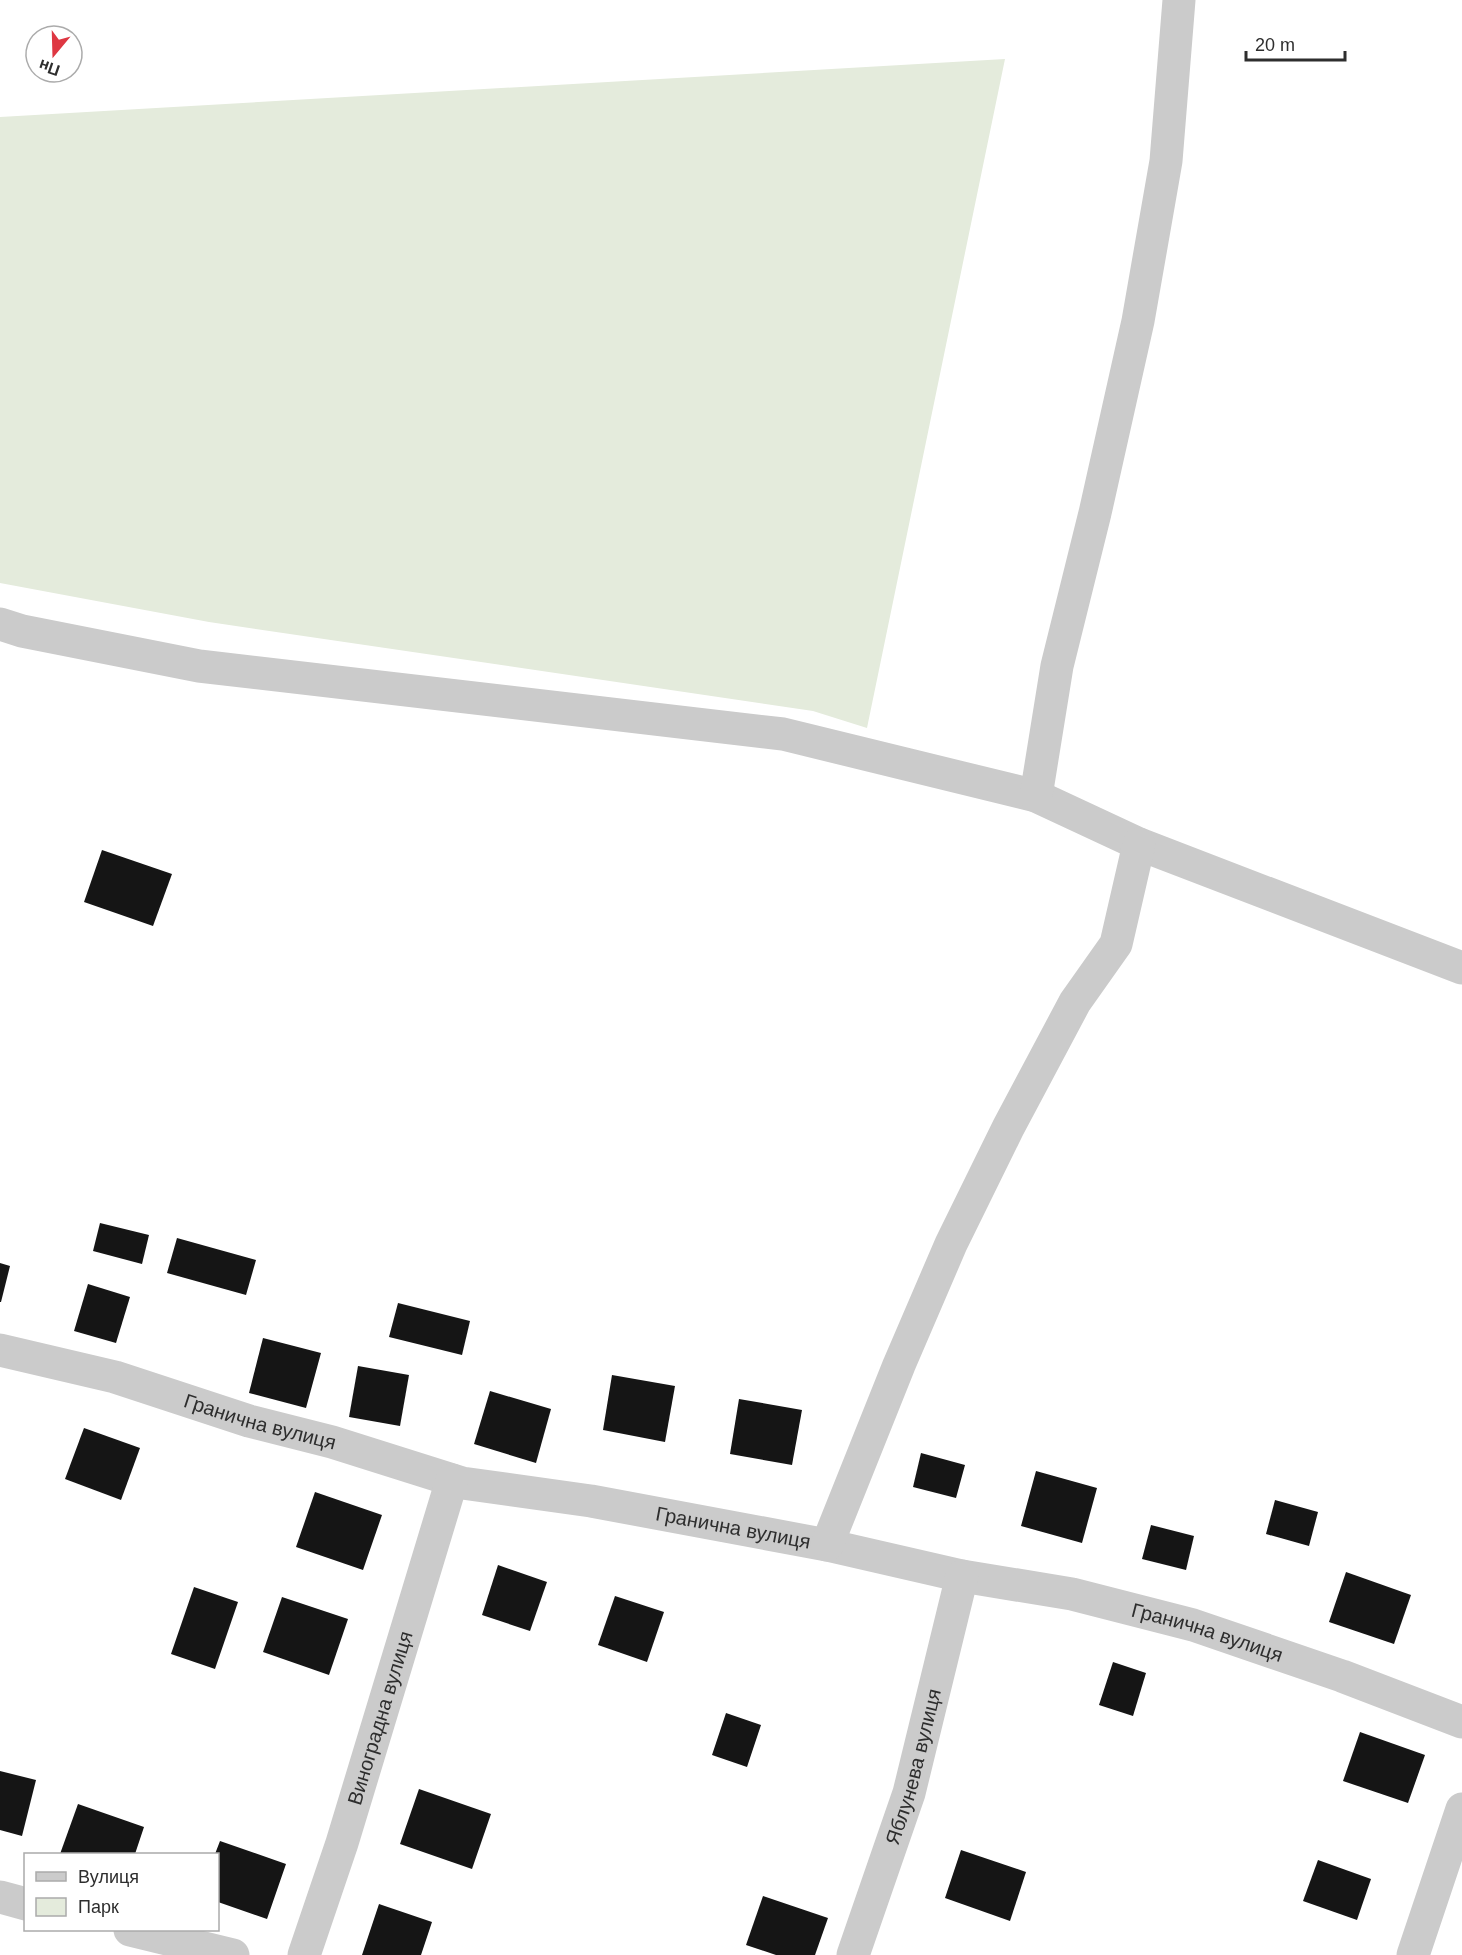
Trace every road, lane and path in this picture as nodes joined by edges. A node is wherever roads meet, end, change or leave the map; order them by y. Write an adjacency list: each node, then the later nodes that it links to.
1 (1179, 0): 3 (street)
2 (0, 624): 3 (street)
3 (1036, 796): 4 (street)
4 (1139, 844): 5 (street); 8 (street)
5 (1462, 968)
6 (0, 1350): 7 (street, Гранична вулиця)
7 (452, 1480): 8 (street, Гранична вулиця); 16 (street, Виноградна вулиця)
8 (827, 1545): 9 (street, Гранична вулиця)
9 (962, 1576): 10 (street, Гранична вулиця); 17 (street, Яблунева вулиця)
10 (1462, 1722)
11 (1462, 1809): 18 (street)
12 (0, 1898): 13 (street)
13 (24, 1904)
14 (138, 1931): 15 (street)
15 (233, 1955)
16 (304, 1955)
17 (853, 1955)
18 (1413, 1955)

